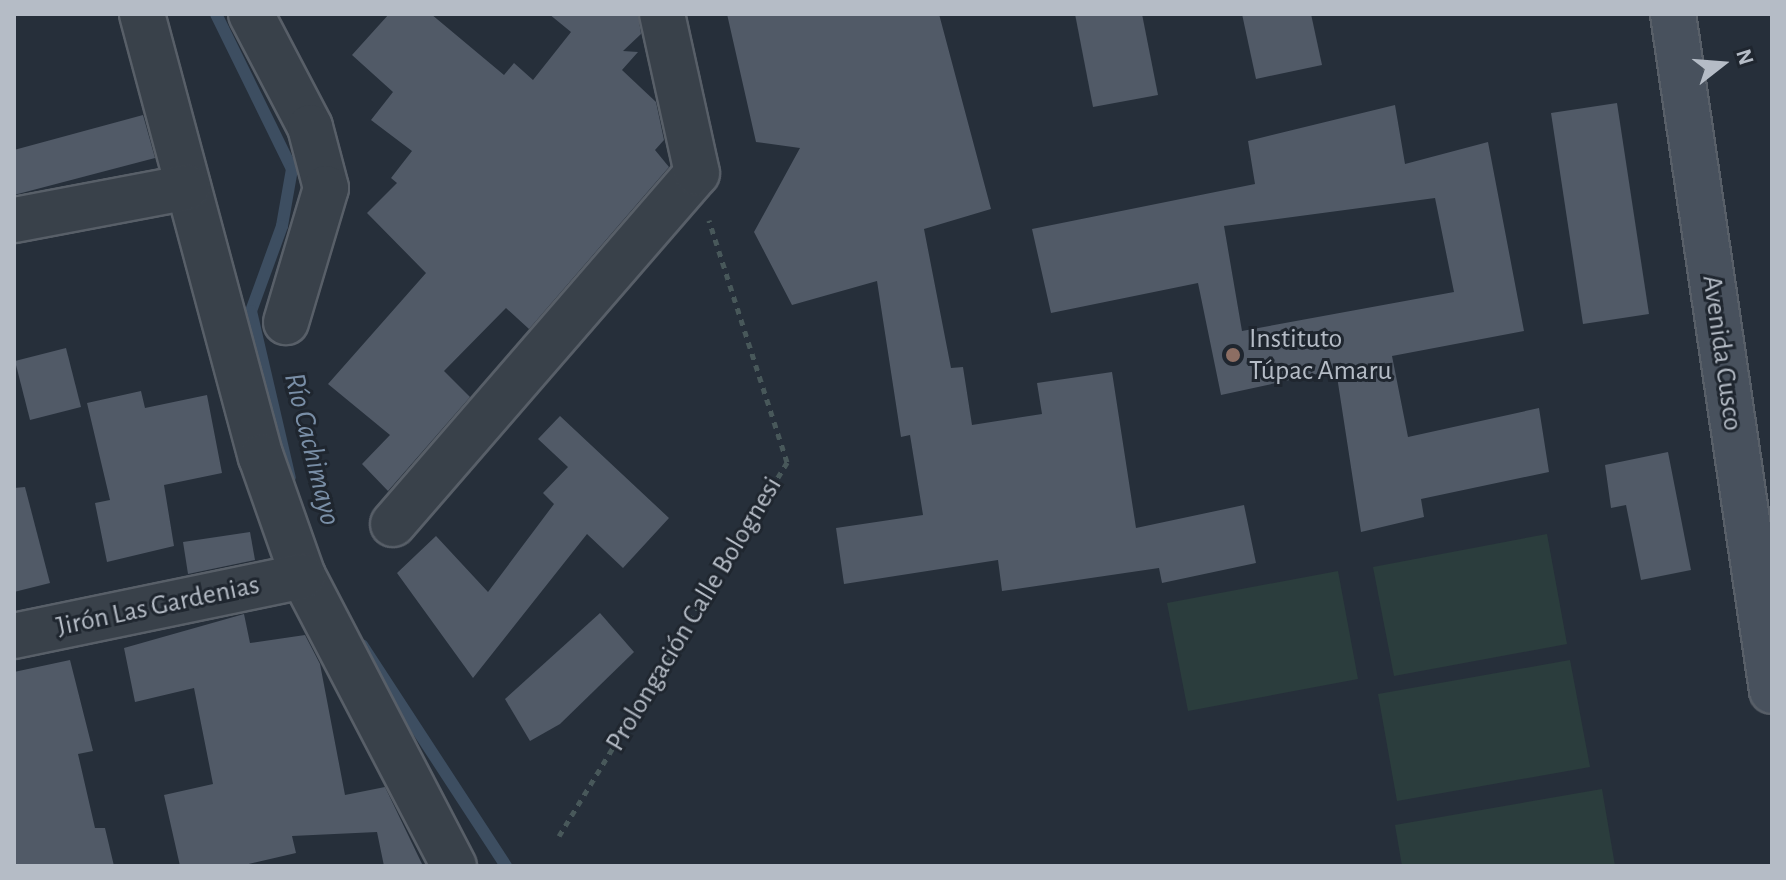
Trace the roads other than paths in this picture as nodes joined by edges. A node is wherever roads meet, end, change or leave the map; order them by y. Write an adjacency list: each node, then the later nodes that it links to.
1 (142, 14): 5 (street)
2 (251, 14): 7 (street)
3 (662, 14): 8 (street)
4 (1673, 14): 11 (street, Avenida Cusco)
5 (188, 187): 6 (street); 9 (street)
6 (14, 220)
7 (286, 322)
8 (393, 524)
9 (303, 576): 10 (street, Jirón Las Gardenias); 12 (street)
10 (14, 636)
11 (1772, 691)
12 (454, 866)

